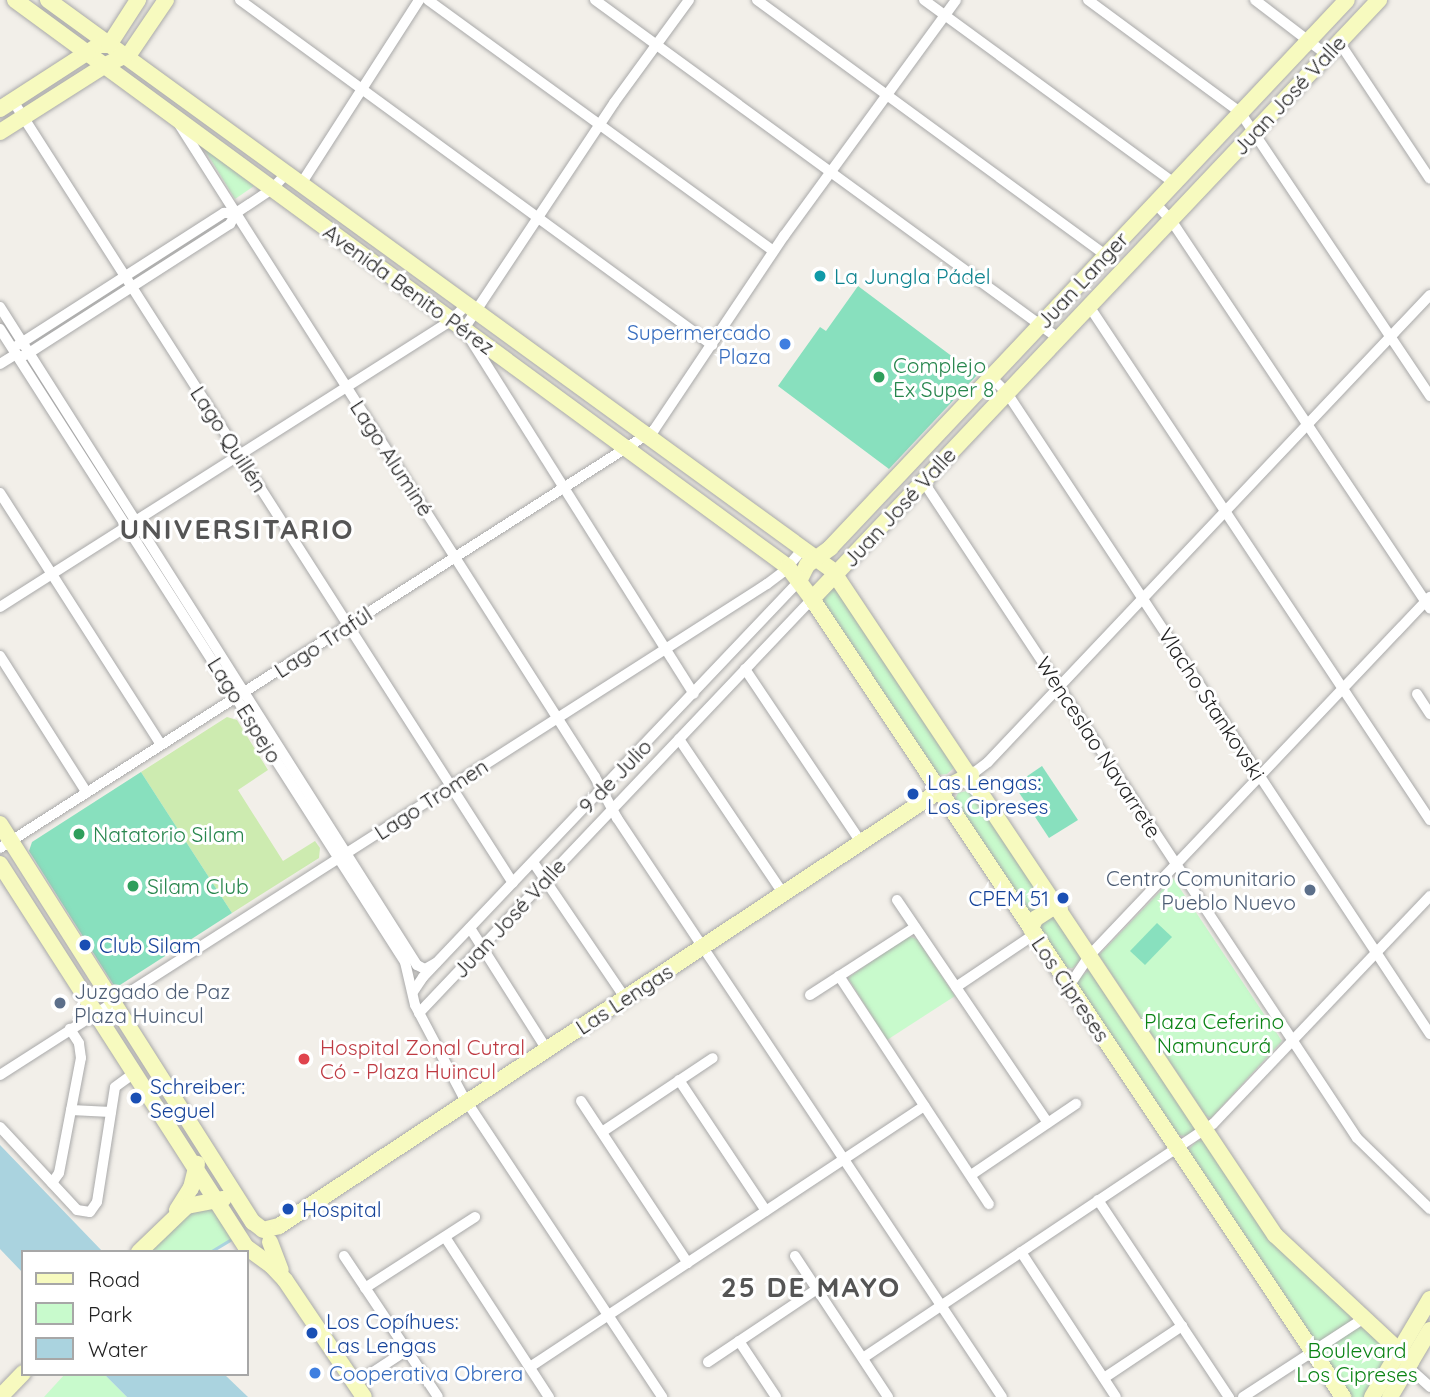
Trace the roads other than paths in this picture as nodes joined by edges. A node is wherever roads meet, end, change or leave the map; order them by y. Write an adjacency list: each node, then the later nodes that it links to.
1 (15, 0): 22 (main road, Avenida Benito Pérez)
2 (48, 0): 20 (main road, Avenida Benito Pérez)
3 (138, 0): 20 (main road)
4 (166, 0): 24 (main road)
5 (240, 0): 26 (street)
6 (419, 0): 26 (street)
7 (428, 0): 32 (street)
8 (595, 0): 21 (street)
9 (689, 0): 21 (street)
10 (757, 0): 27 (street)
11 (923, 0): 17 (street)
12 (956, 0): 17 (street, Lago Trafúl)
13 (1088, 0): 31 (street)
14 (1255, 0): 18 (street)
15 (1347, 0): 18 (main road, Juan Langer)
16 (1379, 0): 19 (main road, Juan José Valle)
17 (945, 15): 27 (street, Lago Trafúl); 37 (street)
18 (1310, 39): 23 (street); 31 (main road, Juan Langer)
19 (1339, 42): 23 (main road, Juan José Valle); 36 (street)
20 (110, 45): 22 (main road); 24 (main road, Avenida Benito Pérez); 25 (main road)
21 (656, 45): 32 (street); 34 (street)
22 (87, 54): 25 (main road, Avenida Benito Pérez); 28 (main road)
23 (1327, 55): 31 (main road, Juan José Valle)
24 (125, 56): 25 (main road); 35 (main road, Avenida Benito Pérez)
25 (106, 64): 29 (main road); 30 (main road, Avenida Benito Pérez)
26 (362, 89): 38 (street); 42 (street)
27 (887, 95): 34 (street, Lago Trafúl); 45 (street)
28 (6, 105): 29 (street, Lago Quillén)
29 (23, 117): 33 (main road); 46 (street, Lago Quillén)
30 (176, 118): 39 (main road, Avenida Benito Pérez); 41 (street, Lago Aluminé)
31 (1247, 122): 37 (main road, Juan Langer); 43 (main road, Juan José Valle); 55 (street)
32 (600, 125): 42 (street); 44 (street)
33 (0, 132)
34 (831, 172): 44 (street, Lago Trafúl); 53 (street)
35 (286, 174): 38 (main road, Avenida Benito Pérez); 39 (street)
36 (1430, 179)
37 (1174, 183): 40 (main road, Juan Langer)
38 (301, 184): 51 (main road, Avenida Benito Pérez)
39 (272, 189): 41 (street); 52 (main road, Avenida Benito Pérez)
40 (1155, 203): 43 (street); 45 (main road, Juan Langer)
41 (236, 213): 46 (street); 47 (street); 63 (street, Lago Aluminé)
42 (538, 218): 51 (street); 58 (street)
43 (1171, 220): 49 (main road, Juan José Valle); 66 (street)
44 (774, 251): 58 (street, Lago Trafúl)
45 (1106, 255): 53 (main road, Juan Langer)
46 (125, 276): 47 (street, Lago Quillén); 57 (street)
47 (132, 287): 59 (street); 69 (street, Lago Quillén)
48 (1430, 295): 55 (street)
49 (1089, 306): 56 (main road, Juan José Valle); 73 (street)
50 (0, 307): 57 (street, Lago Espejo)
51 (471, 308): 52 (street); 67 (main road, Avenida Benito Pérez)
52 (458, 325): 63 (street); 68 (main road, Avenida Benito Pérez); 71 (street)
53 (1040, 325): 56 (street); 62 (main road, Juan Langer)
54 (0, 329): 60 (street, Lago Espejo)
55 (1391, 337): 65 (street); 66 (street)
56 (1058, 338): 64 (main road, Juan José Valle)
57 (22, 342): 59 (street, Lago Espejo); 60 (street)
58 (712, 345): 67 (street, Lago Trafúl)
59 (29, 353): 60 (street); 74 (street, Lago Espejo)
60 (16, 354): 61 (street); 74 (street, Lago Espejo)
61 (0, 364)
62 (991, 377): 64 (street, Vlacho Stankovski); 77 (main road, Juan Langer)
63 (347, 387): 69 (street); 76 (street, Lago Aluminé)
64 (1007, 393): 70 (main road, Juan José Valle); 84 (street, Vlacho Stankovski)
65 (1430, 396)
66 (1307, 425): 73 (street); 85 (street)
67 (646, 436): 68 (street, Lago Trafúl); 75 (main road, Avenida Benito Pérez)
68 (626, 448): 71 (street, Lago Trafúl); 78 (main road, Avenida Benito Pérez)
69 (240, 455): 74 (street); 88 (street, Lago Quillén)
70 (923, 481): 79 (main road, Juan José Valle); 92 (street, Wenceslao Navarrete)
71 (563, 488): 76 (street, Lago Trafúl); 89 (street)
72 (0, 493): 80 (street)
73 (1225, 511): 84 (street); 93 (street)
74 (131, 524): 80 (street); 96 (street, Lago Espejo)
75 (802, 550): 77 (main road, Avenida Benito Pérez); 78 (street, Lago Tromen)
76 (455, 557): 88 (street, Lago Trafúl); 98 (street, Lago Aluminé)
77 (817, 559): 79 (main road, Avenida Benito Pérez); 81 (main road, 9 de Julio)
78 (788, 567): 81 (main road, Avenida Benito Pérez); 82 (street, Lago Tromen)
79 (836, 573): 83 (main road, Juan José Valle); 101 (main road, Los Cipreses)
80 (52, 574): 87 (street); 100 (street)
81 (799, 581): 83 (main road, Los Cipreses); 86 (street, 9 de Julio)
82 (767, 584): 86 (street); 89 (street, Lago Tromen)
83 (812, 599): 91 (street, Juan José Valle); 104 (main road, Los Cipreses)
84 (1143, 599): 92 (street); 102 (street, Vlacho Stankovski)
85 (1428, 603): 93 (street)
86 (780, 604): 94 (street, 9 de Julio)
87 (0, 607)
88 (348, 625): 96 (street, Lago Trafúl); 103 (street, Lago Quillén)
89 (665, 649): 94 (street); 98 (street, Lago Tromen)
90 (0, 656): 105 (street)
91 (745, 668): 99 (street, Juan José Valle); 109 (street)
92 (1059, 687): 101 (street); 114 (street, Wenceslao Navarrete)
93 (1343, 689): 102 (street); 107 (street)
94 (694, 694): 106 (street, 9 de Julio)
95 (1417, 694): 97 (street)
96 (240, 695): 100 (street, Lago Trafúl); 111 (street, Lago Espejo)
97 (1430, 714)
98 (558, 718): 103 (street, Lago Tromen); 106 (street, Lago Aluminé)
99 (679, 739): 106 (street, Juan José Valle); 117 (street)
100 (161, 745): 105 (street, Lago Trafúl)
101 (971, 775): 104 (main road, Las Lengas); 120 (main road, Los Cipreses)
102 (1260, 776): 114 (street); 126 (street, Vlacho Stankovski)
103 (451, 786): 111 (street, Lago Tromen); 116 (street, Lago Quillén)
104 (939, 790): 109 (main road, Las Lengas); 123 (main road, Los Cipreses)
105 (86, 793): 110 (street, Lago Trafúl)
106 (607, 799): 112 (street, 9 de Julio); 115 (street, Juan José Valle); 125 (street, Lago Aluminé)
107 (1430, 820)
108 (0, 824): 110 (main road)
109 (861, 842): 117 (main road, Las Lengas)
110 (5, 845): 135 (main road)
111 (342, 855): 128 (street, Lago Espejo); 132 (street, Lago Espejo); 135 (street, Lago Tromen)
112 (533, 862): 115 (street); 116 (street, 9 de Julio)
113 (0, 863): 136 (main road)
114 (1176, 864): 127 (street); 140 (street, Wenceslao Navarrete)
115 (545, 880): 124 (street, Juan José Valle); 134 (street)
116 (513, 883): 122 (street, 9 de Julio)
117 (783, 894): 125 (main road, Las Lengas)
118 (1430, 897): 126 (street)
119 (897, 900): 121 (street)
120 (1060, 909): 123 (main road); 127 (main road, Los Cipreses)
121 (915, 926): 129 (street); 131 (street)
122 (470, 928): 124 (street); 128 (street, 9 de Julio)
123 (1033, 932): 130 (main road, Los Cipreses); 131 (street)
124 (482, 946): 137 (street, Juan José Valle); 141 (street)
125 (704, 946): 134 (main road, Las Lengas); 157 (street, Lago Aluminé)
126 (1376, 953): 139 (street, Vlacho Stankovski); 140 (street)
127 (1090, 955): 130 (street); 154 (main road, Los Cipreses)
128 (436, 963): 132 (street, 9 de Julio)
129 (839, 976): 133 (street); 149 (street)
130 (1069, 986): 156 (main road, Los Cipreses)
131 (956, 987): 152 (street)
132 (413, 993): 137 (street, Lago Espejo)
133 (810, 996)
134 (625, 998): 141 (main road, Las Lengas)
135 (113, 1002): 136 (street, Lago Tromen); 158 (main road)
136 (95, 1013): 138 (street, Lago Tromen); 143 (main road)
137 (419, 1013): 147 (street, Lago Espejo)
138 (70, 1029): 144 (street, Lago Tromen); 150 (street)
139 (1430, 1034)
140 (1293, 1040): 154 (street); 166 (street, Wenceslao Navarrete)
141 (547, 1049): 147 (main road, Las Lengas)
142 (713, 1058): 145 (street)
143 (134, 1073): 151 (street); 159 (main road)
144 (0, 1074)
145 (679, 1080): 155 (street); 167 (street)
146 (581, 1101): 155 (street)
147 (467, 1102): 170 (main road, Las Lengas); 183 (street, Lago Espejo)
148 (1076, 1104): 152 (street)
149 (925, 1106): 157 (street); 160 (street)
150 (71, 1110): 151 (street); 162 (street)
151 (111, 1112): 162 (street)
152 (1048, 1123): 160 (street)
153 (0, 1127): 162 (street)
154 (1205, 1129): 156 (street); 184 (main road, Los Cipreses)
155 (602, 1132): 177 (street)
156 (1177, 1148): 163 (street); 189 (main road, Los Cipreses)
157 (845, 1159): 167 (street); 182 (street, Lago Aluminé)
158 (217, 1164): 159 (main road); 161 (main road)
159 (195, 1169): 164 (main road); 169 (main road)
160 (971, 1175): 165 (street)
161 (228, 1182): 164 (main road); 170 (main road)
162 (52, 1183)
163 (1098, 1200): 174 (street); 185 (street)
164 (217, 1202): 169 (main road); 173 (main road)
165 (989, 1204)
166 (1430, 1209)
167 (766, 1211): 177 (street)
168 (475, 1217): 171 (street)
169 (169, 1221): 172 (main road)
170 (269, 1234): 173 (main road); 173 (main road); 180 (main road)
171 (444, 1237): 178 (street); 193 (street)
172 (141, 1250)
173 (251, 1251): 180 (main road)
174 (1021, 1252): 182 (street); 195 (street)
175 (344, 1256): 178 (street)
176 (795, 1256): 179 (street)
177 (688, 1263): 183 (street)
178 (365, 1288): 188 (street)
179 (817, 1289): 187 (street); 190 (street)
180 (292, 1290): 197 (main road)
181 (1430, 1299): 191 (main road)
182 (941, 1306): 190 (street); 204 (street, Lago Aluminé)
183 (608, 1315): 193 (street); 201 (street, Lago Espejo)
184 (1363, 1318): 189 (street); 191 (main road, Los Cipreses)
185 (1182, 1326): 195 (street); 206 (street)
186 (1430, 1330): 191 (main road)
187 (739, 1341): 192 (street); 202 (street)
188 (407, 1350): 197 (street); 199 (street)
189 (1313, 1352): 207 (street); 208 (main road, Los Cipreses)
190 (863, 1358): 203 (street)
191 (1406, 1360): 196 (street); 209 (main road); 210 (main road)
192 (708, 1362)
193 (530, 1367): 200 (street)
194 (21, 1375): 198 (main road)
195 (1104, 1378): 205 (street)
196 (1430, 1387)
197 (360, 1391)
198 (0, 1397)
199 (438, 1397)
200 (549, 1397)
201 (662, 1397)
202 (776, 1397)
203 (888, 1397)
204 (1002, 1397)
205 (1116, 1397)
206 (1229, 1397)
207 (1243, 1397)
208 (1343, 1397)
209 (1372, 1397)
210 (1390, 1397)

